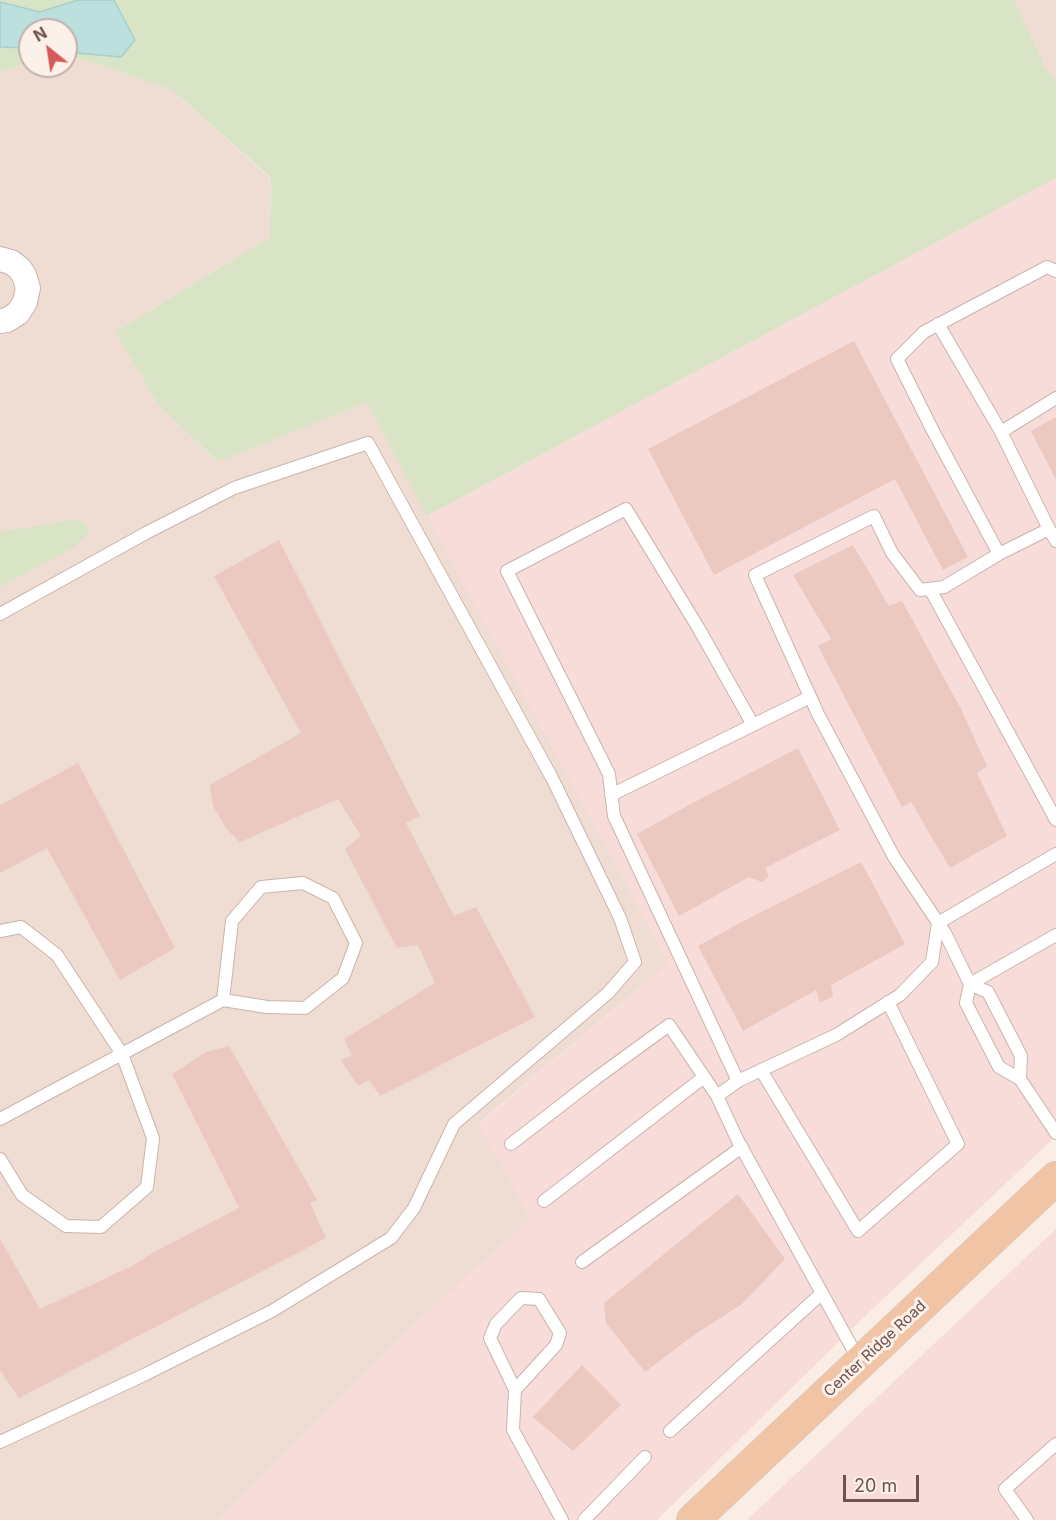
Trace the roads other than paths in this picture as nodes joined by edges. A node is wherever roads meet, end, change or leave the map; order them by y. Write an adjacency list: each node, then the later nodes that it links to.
1 (0, 259): 3 (street)
2 (1056, 271): 4 (lane)
3 (0, 321)
4 (939, 324): 6 (lane); 9 (lane)
5 (1056, 398): 6 (lane)
6 (1001, 432): 7 (lane)
7 (1049, 529): 8 (lane); 9 (lane)
8 (1056, 541)
9 (999, 554): 10 (lane)
10 (930, 589): 12 (lane); 15 (lane)
11 (0, 614): 41 (lane)
12 (810, 697): 13 (lane); 17 (lane)
13 (753, 725): 14 (lane); 14 (lane)
14 (611, 795): 27 (lane)
15 (1056, 820)
16 (1056, 854): 17 (lane)
17 (938, 923): 20 (lane); 22 (lane)
18 (0, 931): 23 (lane)
19 (1056, 935): 20 (lane)
20 (970, 984): 26 (lane); 26 (lane)
21 (223, 1000): 21 (lane); 23 (lane)
22 (888, 1002): 24 (lane); 24 (lane)
23 (122, 1054): 29 (lane); 33 (lane)
24 (761, 1070): 27 (lane)
25 (704, 1077): 28 (lane); 31 (lane); 35 (lane)
26 (1020, 1079): 30 (lane)
27 (738, 1081): 28 (lane)
28 (717, 1096): 32 (lane)
29 (0, 1119)
30 (1056, 1133)
31 (511, 1144)
32 (741, 1147): 36 (lane); 37 (lane)
33 (0, 1159)
34 (1056, 1178): 38 (main road, Center Ridge Road)
35 (544, 1201)
36 (582, 1262)
37 (822, 1293): 38 (lane); 40 (lane)
38 (860, 1363): 46 (main road, Center Ridge Road)
39 (515, 1390): 39 (lane); 44 (lane)
40 (670, 1431)
41 (0, 1442)
42 (1056, 1444): 47 (lane)
43 (645, 1456): 45 (lane)
44 (562, 1520)
45 (584, 1520)
46 (693, 1520)
47 (1027, 1520)

